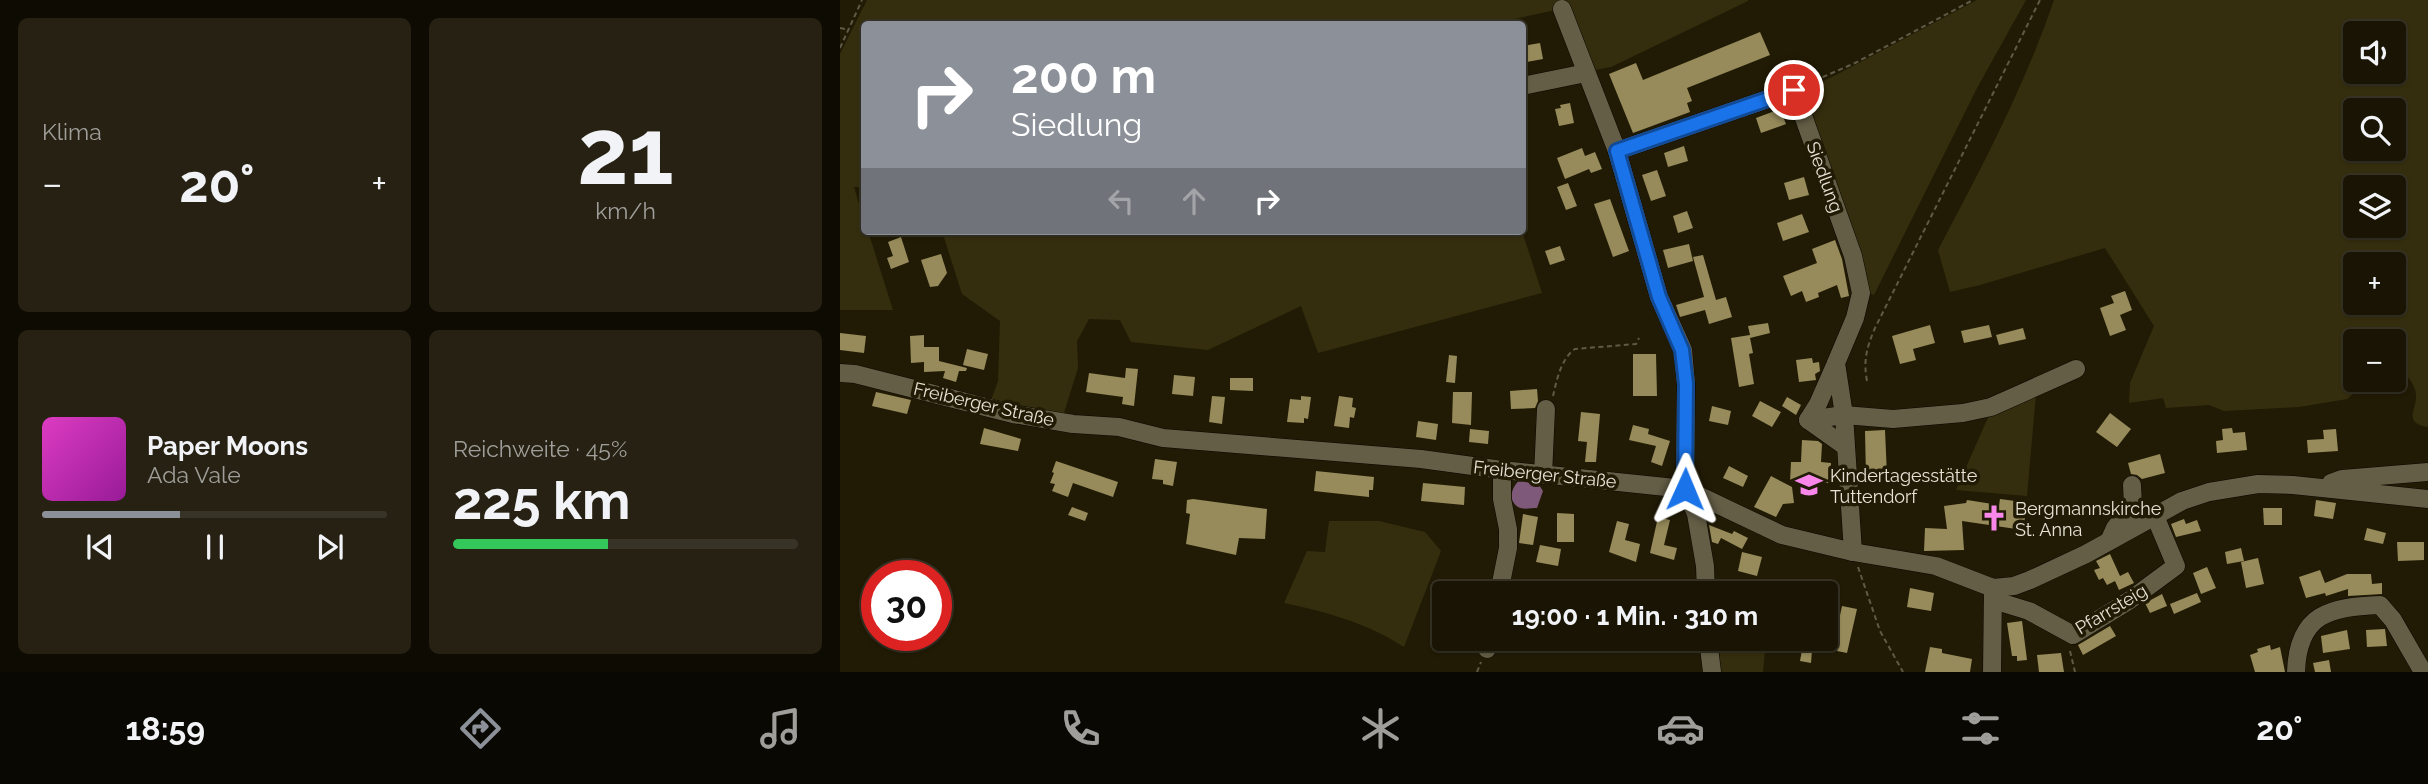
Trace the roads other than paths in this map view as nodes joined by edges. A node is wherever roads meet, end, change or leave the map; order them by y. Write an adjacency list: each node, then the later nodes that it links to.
1 (1562, 9): 2 (street)
2 (1586, 73): 3 (street); 4 (street)
3 (1526, 85)
4 (1617, 151): 5 (street, Siedlung); 17 (street)
5 (1836, 363): 9 (street); 10 (street, Siedlung)
6 (2076, 369): 9 (street)
7 (840, 373): 12 (street, Freiberger Straße)
8 (1546, 409): 14 (street)
9 (1844, 415): 10 (street); 11 (street)
10 (1808, 420): 11 (street)
11 (1846, 447): 21 (street)
12 (1502, 470): 14 (street, Freiberger Straße); 22 (street)
13 (2428, 471): 16 (street)
14 (1543, 475): 17 (street, Freiberger Straße)
15 (2132, 485): 20 (street)
16 (2321, 486): 18 (street); 19 (street)
17 (1685, 489): 21 (street, Freiberger Straße); 23 (street)
18 (2428, 499)
19 (2155, 516): 20 (street); 24 (street, Pfarrsteig)
20 (2111, 540): 24 (street)
21 (1853, 552): 24 (street, Freiberger Straße)
22 (1501, 581)
23 (1705, 581)
24 (1993, 594): 27 (street)
25 (1709, 651): 26 (street)
26 (1712, 672)
27 (1992, 672)
28 (2295, 672): 29 (street)
29 (2423, 672)

